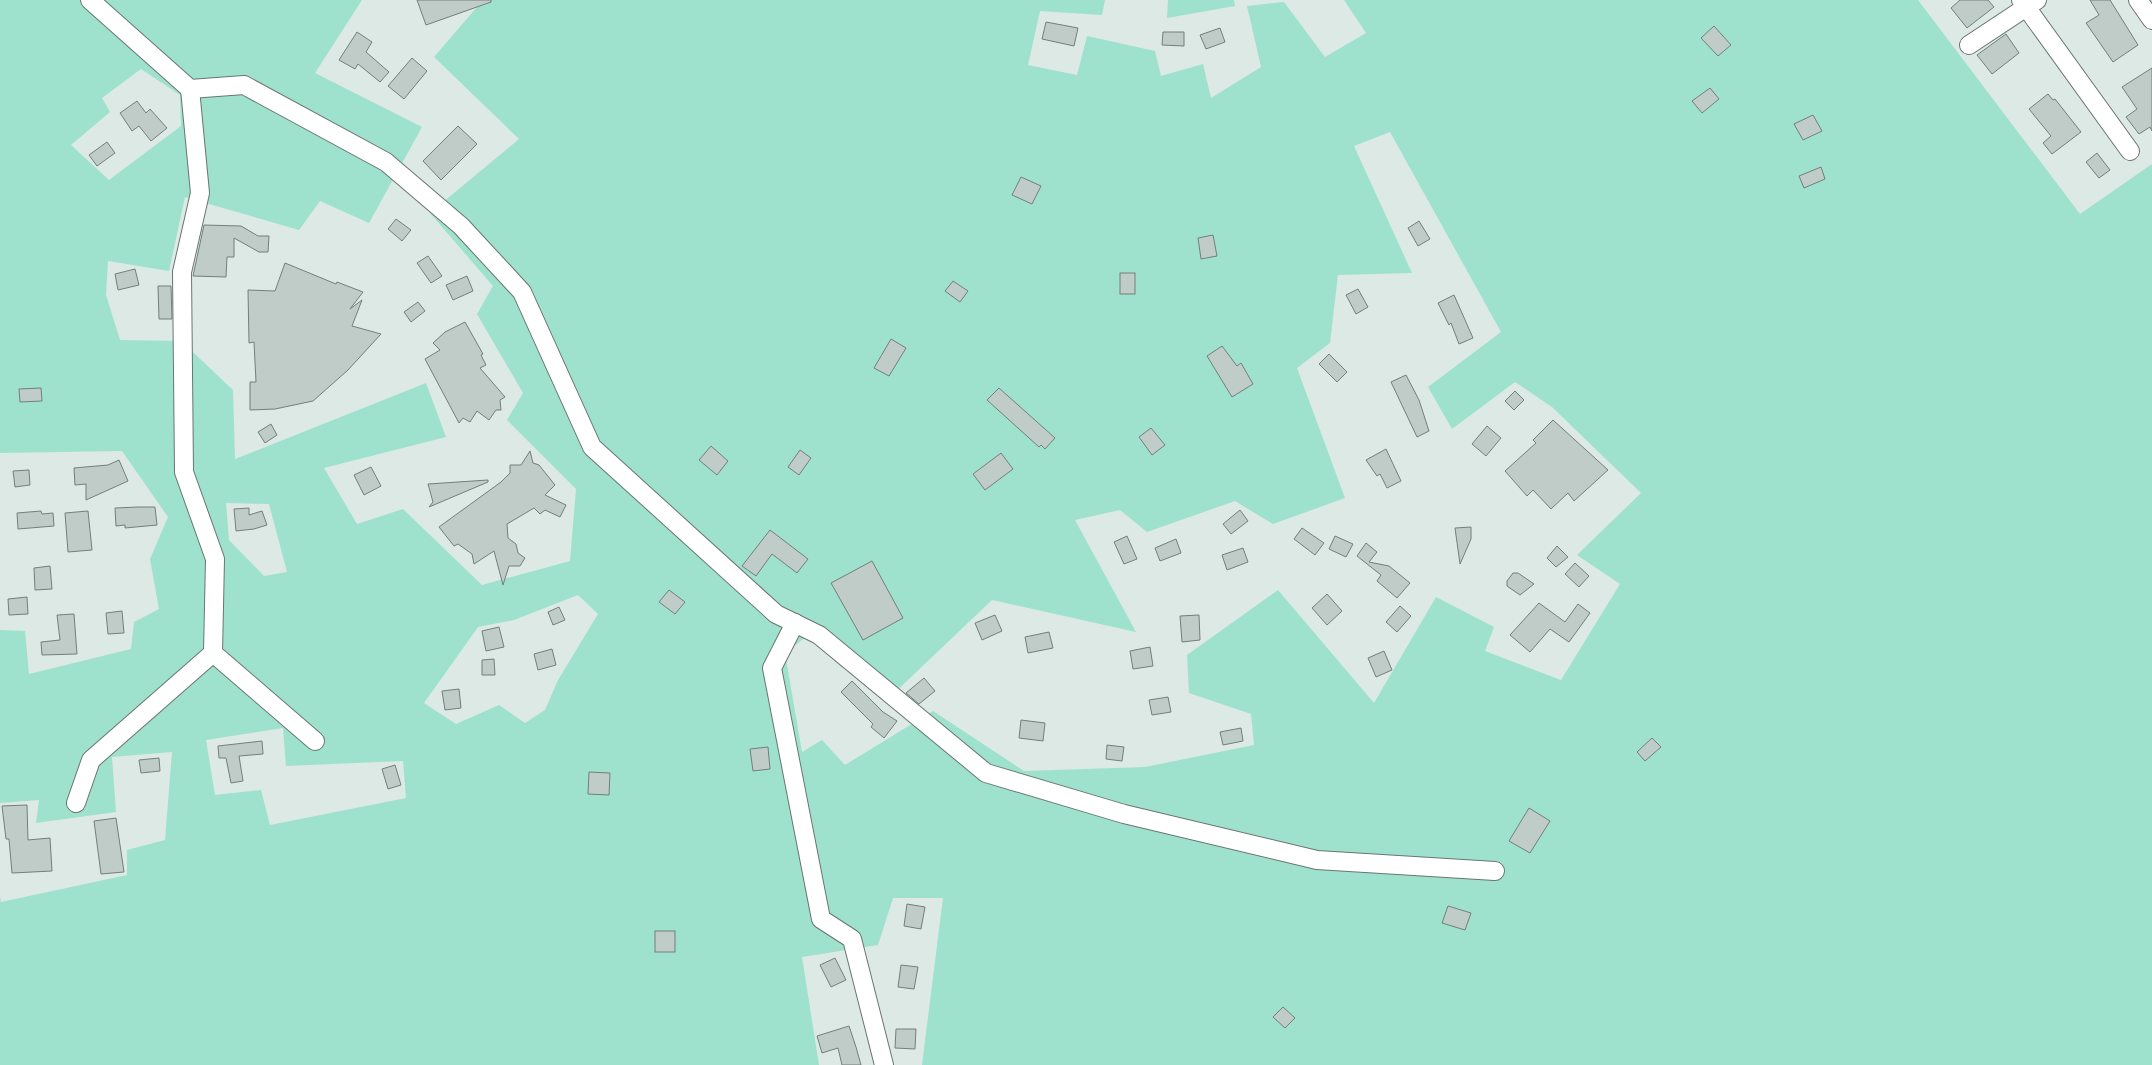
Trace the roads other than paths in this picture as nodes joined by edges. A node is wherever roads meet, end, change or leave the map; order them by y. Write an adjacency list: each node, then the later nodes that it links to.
1 (90, 0): 6 (street)
2 (2138, 0): 4 (street)
3 (2028, 2): 5 (street); 7 (street)
4 (2152, 20)
5 (1969, 46)
6 (190, 89): 8 (street); 9 (street)
7 (2130, 151)
8 (795, 623): 12 (street); 13 (street)
9 (213, 653): 10 (street); 11 (street)
10 (315, 741)
11 (76, 802)
12 (1495, 871)
13 (884, 1065)

